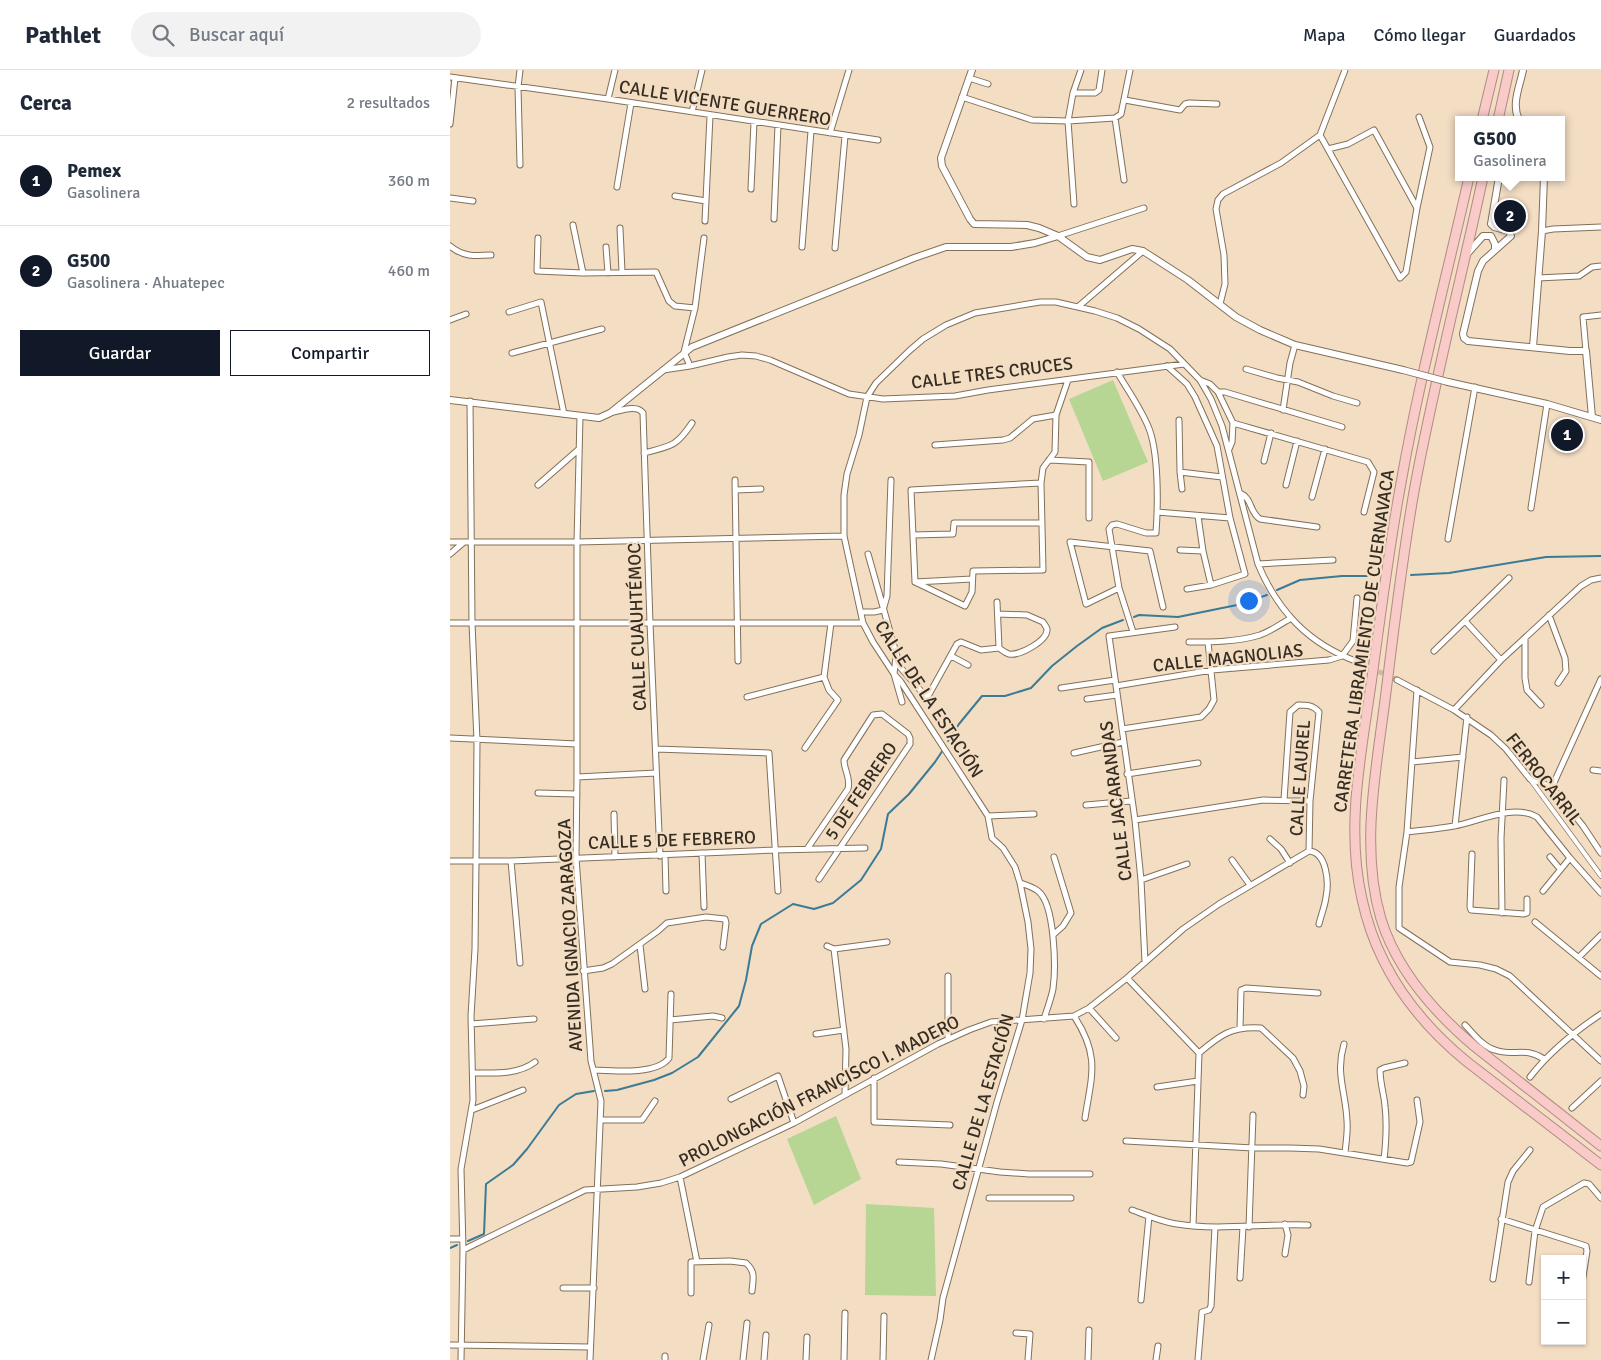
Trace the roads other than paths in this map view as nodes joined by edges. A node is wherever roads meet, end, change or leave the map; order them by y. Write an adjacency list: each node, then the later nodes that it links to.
1 (520, 70): 16 (street)
2 (615, 70): 19 (street)
3 (702, 70): 23 (street)
4 (849, 70): 35 (street)
5 (972, 70): 14 (street)
6 (1081, 70): 17 (street)
7 (1102, 70): 17 (street)
8 (1130, 70): 20 (street)
9 (1345, 70): 36 (street)
10 (1494, 70): 25 (highway)
11 (1509, 70): 26 (highway)
12 (1523, 70): 27 (street)
13 (453, 77): 16 (street, CALLE VICENTE GUERRERO); 32 (street)
14 (969, 78): 15 (street); 18 (street)
15 (988, 84)
16 (518, 87): 19 (street, CALLE VICENTE GUERRERO); 40 (street)
17 (1073, 93): 30 (street)
18 (962, 97): 30 (street); 61 (street)
19 (608, 99): 21 (street, CALLE VICENTE GUERRERO)
20 (1125, 100): 22 (street); 29 (street)
21 (631, 103): 23 (street, CALLE VICENTE GUERRERO); 46 (street)
22 (1217, 104)
23 (692, 112): 24 (street, CALLE VICENTE GUERRERO)
24 (710, 116): 31 (street, CALLE VICENTE GUERRERO); 51 (street)
25 (1483, 116)
26 (1499, 116)
27 (1516, 116)
28 (1419, 117): 54 (street)
29 (1115, 118): 30 (street); 41 (street)
30 (1068, 121): 52 (street)
31 (754, 122): 33 (street, CALLE VICENTE GUERRERO); 47 (street)
32 (450, 124)
33 (778, 125): 34 (street, CALLE VICENTE GUERRERO); 55 (street)
34 (811, 131): 35 (street, CALLE VICENTE GUERRERO); 66 (street)
35 (830, 133): 37 (street, CALLE VICENTE GUERRERO)
36 (1320, 135): 39 (street); 77 (street)
37 (845, 136): 38 (street, CALLE VICENTE GUERRERO); 67 (street)
38 (878, 140)
39 (1328, 149): 54 (street); 54 (street)
40 (520, 165)
41 (1124, 180)
42 (1468, 181): 354 (highway, CARRETERA LIBRAMIENTO DE CUERNAVACA)
43 (1482, 181): 71 (highway, CARRETERA LIBRAMIENTO DE CUERNAVACA)
44 (1498, 181): 68 (street)
45 (1545, 181): 60 (street)
46 (617, 187)
47 (751, 189)
48 (675, 196): 51 (street)
49 (450, 198): 50 (street)
50 (473, 201)
51 (706, 201): 56 (street)
52 (1074, 204)
53 (1144, 208): 61 (street)
54 (1417, 208)
55 (774, 219)
56 (705, 221)
57 (573, 225): 74 (street)
58 (1601, 227): 60 (street)
59 (620, 228): 73 (street)
60 (1542, 231): 76 (street)
61 (1058, 236): 69 (street); 89 (street, CALLE TRES CRUCES)
62 (538, 238): 74 (street)
63 (704, 238): 79 (street)
64 (450, 246): 70 (street)
65 (606, 247): 75 (street)
66 (802, 247)
67 (835, 248)
68 (1495, 250): 71 (street); 87 (street)
69 (1143, 251): 77 (street); 78 (street)
70 (491, 255)
71 (1466, 256): 348 (highway, CARRETERA LIBRAMIENTO DE CUERNAVACA)
72 (1601, 266): 76 (street)
73 (622, 272): 75 (street); 79 (street)
74 (583, 273): 75 (street)
75 (608, 273)
76 (1538, 278): 87 (street)
77 (1220, 304): 86 (street)
78 (1079, 306): 91 (street, CALLE DE LA ESTACIÓN); 102 (street, CALLE DE LA ESTACIÓN)
79 (695, 308): 89 (street)
80 (509, 312): 85 (street)
81 (466, 314): 83 (street)
82 (1601, 315): 88 (street)
83 (450, 320)
84 (602, 329): 85 (street)
85 (549, 344): 90 (street); 111 (street)
86 (1294, 345): 97 (street); 100 (street, bridge)
87 (1532, 347): 88 (street)
88 (1586, 351): 114 (street)
89 (684, 352): 92 (street); 95 (street, CALLE TRES CRUCES)
90 (512, 353)
91 (1184, 364): 93 (street, CALLE TRES CRUCES); 99 (street, CALLE DE LA ESTACIÓN)
92 (690, 366): 95 (street, CALLE TRES CRUCES); 102 (street, CALLE TRES CRUCES)
93 (1167, 366): 96 (street, CALLE TRES CRUCES); 130 (street)
94 (1246, 369): 97 (street)
95 (663, 371): 105 (street, CALLE TRES CRUCES)
96 (1117, 372): 98 (street, CALLE TRES CRUCES); 142 (street)
97 (1289, 379): 106 (street); 109 (street)
98 (1068, 380): 102 (street, CALLE TRES CRUCES); 113 (street)
99 (1200, 380): 101 (street); 125 (street, CALLE DE LA ESTACIÓN)
100 (1475, 387): 107 (street); 152 (street)
101 (1218, 392): 109 (street); 118 (street)
102 (867, 397): 149 (street, CALLE DE LA ESTACIÓN)
103 (450, 400): 104 (street)
104 (470, 401): 111 (street); 156 (street)
105 (624, 401): 108 (street, CALLE CUAUHTÉMOC); 110 (street, CALLE TRES CRUCES)
106 (1357, 403)
107 (1547, 404): 114 (street); 141 (street)
108 (630, 409): 110 (street); 126 (street, CALLE CUAUHTÉMOC)
109 (1283, 410): 119 (street)
110 (610, 413): 112 (street)
111 (564, 414): 112 (street)
112 (580, 416): 124 (street, AVENIDA IGNACIO ZARAGOZA)
113 (1056, 416): 122 (street); 127 (street)
114 (1592, 417): 116 (street)
115 (1179, 420): 129 (street)
116 (1601, 420)
117 (692, 423): 126 (street)
118 (1233, 423): 120 (street); 125 (street)
119 (1342, 427)
120 (1271, 433): 121 (street); 128 (street)
121 (1297, 441): 123 (street); 134 (street)
122 (935, 445)
123 (1325, 449): 140 (street); 143 (street)
124 (578, 450): 135 (street); 157 (street, AVENIDA IGNACIO ZARAGOZA)
125 (1229, 450): 139 (street, CALLE DE LA ESTACIÓN)
126 (644, 453): 153 (street, CALLE CUAUHTÉMOC)
127 (1049, 460): 133 (street); 145 (street)
128 (1264, 461)
129 (1180, 472): 130 (street); 136 (street)
130 (1222, 477): 146 (street)
131 (735, 480): 137 (street)
132 (891, 480): 175 (street)
133 (1041, 483): 147 (street); 150 (street)
134 (1286, 485)
135 (538, 486)
136 (1182, 488)
137 (736, 490): 138 (street); 151 (street)
138 (761, 490)
139 (1240, 493): 148 (street); 164 (street, CALLE DE LA ESTACIÓN)
140 (1312, 497)
141 (1531, 508)
142 (1157, 512): 144 (street); 158 (street)
143 (1364, 512)
144 (1198, 516): 146 (street); 160 (street)
145 (1089, 518)
146 (1230, 518): 169 (street)
147 (1042, 523): 150 (street); 167 (street)
148 (1317, 527)
149 (844, 536): 151 (street); 176 (street, CALLE DE LA ESTACIÓN)
150 (913, 536): 168 (street)
151 (736, 538): 153 (street); 184 (street)
152 (1448, 539)
153 (647, 540): 157 (street); 183 (street, CALLE CUAUHTÉMOC)
154 (450, 542): 155 (street)
155 (464, 542): 156 (street); 161 (street)
156 (472, 542): 157 (street); 182 (street)
157 (577, 542): 187 (street, AVENIDA IGNACIO ZARAGOZA)
158 (1111, 546): 170 (street); 170 (street); 174 (street)
159 (1180, 550): 160 (street)
160 (1203, 551): 169 (street)
161 (450, 554)
162 (868, 554): 175 (street)
163 (1333, 560): 164 (street)
164 (1258, 564): 179 (street, CALLE DE LA ESTACIÓN)
165 (1508, 578): 180 (street)
166 (1601, 578): 178 (street)
167 (972, 579): 168 (street); 168 (street)
168 (915, 582)
169 (1211, 586): 171 (street)
170 (1120, 588): 189 (street)
171 (1187, 589)
172 (1357, 598): 197 (street)
173 (997, 602): 177 (street)
174 (1163, 607)
175 (883, 610): 176 (street); 195 (street)
176 (861, 612): 186 (street, CALLE DE LA ESTACIÓN)
177 (998, 614): 193 (street); 193 (street)
178 (1549, 615): 190 (street); 208 (street)
179 (1291, 618): 192 (street); 197 (street, CALLE DE LA ESTACIÓN)
180 (1465, 621): 194 (street); 198 (street)
181 (450, 623): 182 (street)
182 (472, 623): 187 (street); 220 (street)
183 (650, 623): 184 (street); 187 (street); 224 (street, CALLE CUAUHTÉMOC)
184 (737, 623): 185 (street); 199 (street)
185 (831, 623): 186 (street); 204 (street)
186 (863, 623): 203 (street, CALLE DE LA ESTACIÓN)
187 (578, 624): 222 (street, AVENIDA IGNACIO ZARAGOZA)
188 (1175, 628): 189 (street)
189 (1133, 632): 207 (street, CALLE JACARANDAS)
190 (1525, 638): 198 (street); 215 (street)
191 (1189, 642): 192 (street)
192 (1208, 642): 202 (street)
193 (999, 648): 196 (street)
194 (1434, 651)
195 (896, 654): 196 (street); 203 (street)
196 (951, 656): 201 (street)
197 (1342, 656): 200 (street, CALLE DE LA ESTACIÓN); 202 (street, CALLE MAGNOLIAS)
198 (1501, 660): 216 (street)
199 (738, 661)
200 (1358, 662)
201 (968, 665)
202 (1212, 670): 207 (street, CALLE MAGNOLIAS); 218 (street)
203 (894, 674): 214 (street); 246 (street, CALLE DE LA ESTACIÓN)
204 (824, 677): 212 (street); 223 (street)
205 (1601, 679): 236 (street)
206 (1397, 680): 210 (street, FERROCARRIL)
207 (1115, 683): 209 (street, CALLE MAGNOLIAS); 211 (street, CALLE JACARANDAS)
208 (1558, 683)
209 (1061, 688)
210 (1418, 690): 216 (street, FERROCARRIL); 227 (street)
211 (1117, 695): 213 (street); 218 (street, CALLE JACARANDAS)
212 (748, 697)
213 (1087, 699)
214 (902, 702)
215 (1541, 705)
216 (1454, 710): 217 (street, FERROCARRIL)
217 (1467, 717): 226 (street); 235 (street, FERROCARRIL)
218 (1122, 729): 221 (street, CALLE JACARANDAS)
219 (450, 738): 220 (street)
220 (477, 740): 222 (street); 268 (street)
221 (1123, 742): 225 (street); 232 (street, CALLE JACARANDAS)
222 (577, 744): 233 (street, AVENIDA IGNACIO ZARAGOZA)
223 (804, 748)
224 (656, 749): 231 (street, CALLE CUAUHTÉMOC); 255 (street)
225 (1074, 753)
226 (1463, 757): 227 (street); 248 (street)
227 (1412, 762): 249 (street)
228 (1198, 763): 232 (street)
229 (1593, 770): 230 (street)
230 (1601, 771)
231 (656, 773): 233 (street); 260 (street, CALLE CUAUHTÉMOC)
232 (1127, 774): 240 (street, CALLE JACARANDAS)
233 (577, 777): 238 (street, AVENIDA IGNACIO ZARAGOZA)
234 (1504, 780): 245 (street)
235 (1530, 780): 236 (street); 273 (street, FERROCARRIL)
236 (1552, 787): 251 (street)
237 (538, 793): 238 (street)
238 (577, 794): 264 (street, AVENIDA IGNACIO ZARAGOZA)
239 (1284, 800): 241 (street); 241 (street, CALLE LAUREL); 247 (street)
240 (1131, 801): 242 (street); 247 (street, CALLE JACARANDAS)
241 (1310, 801): 256 (street, CALLE LAUREL)
242 (1086, 805)
243 (614, 814): 261 (street)
244 (1034, 814): 246 (street)
245 (1502, 814): 248 (street); 265 (street); 284 (street)
246 (988, 816): 276 (street, CALLE DE LA ESTACIÓN)
247 (1135, 820): 275 (street, CALLE JACARANDAS)
248 (1455, 826): 249 (street)
249 (1407, 832): 317 (street)
250 (1270, 839): 270 (street)
251 (1599, 846): 259 (street)
252 (865, 848): 254 (street, CALLE 5 DE FEBRERO)
253 (806, 849): 254 (street, CALLE 5 DE FEBRERO); 254 (street, 5 DE FEBRERO); 255 (street, CALLE 5 DE FEBRERO)
254 (838, 849): 274 (street, 5 DE FEBRERO)
255 (775, 850): 257 (street, CALLE 5 DE FEBRERO); 280 (street)
256 (1309, 851): 270 (street); 286 (street)
257 (702, 853): 260 (street, CALLE 5 DE FEBRERO); 283 (street)
258 (1472, 854): 284 (street)
259 (1601, 854)
260 (662, 855): 261 (street, CALLE 5 DE FEBRERO); 279 (street, CALLE CUAUHTÉMOC)
261 (615, 857): 264 (street, CALLE 5 DE FEBRERO)
262 (1054, 857): 287 (street)
263 (1550, 857): 272 (street)
264 (576, 858): 269 (street, CALLE 5 DE FEBRERO); 297 (street, AVENIDA IGNACIO ZARAGOZA)
265 (1570, 858): 272 (street); 281 (street)
266 (1232, 860): 277 (street)
267 (450, 861): 268 (street, CALLE 5 DE FEBRERO)
268 (476, 861): 269 (street, CALLE 5 DE FEBRERO); 312 (street)
269 (512, 861): 296 (street)
270 (1290, 863): 277 (street)
271 (1187, 864): 275 (street)
272 (1560, 869): 278 (street)
273 (1601, 876)
274 (818, 879)
275 (1140, 880): 295 (street, CALLE JACARANDAS)
276 (1020, 883): 287 (street); 311 (street, CALLE DE LA ESTACIÓN)
277 (1250, 885): 295 (street)
278 (1543, 890)
279 (666, 891)
280 (778, 891)
281 (1601, 893)
282 (1527, 899): 284 (street)
283 (704, 907)
284 (1502, 913)
285 (1535, 922): 294 (street)
286 (1319, 924)
287 (1053, 935): 309 (street)
288 (1601, 935): 294 (street)
289 (886, 942): 293 (street)
290 (640, 945): 292 (street); 297 (street); 301 (street)
291 (827, 946): 293 (street)
292 (722, 947)
293 (834, 949): 315 (street)
294 (1579, 957): 299 (street)
295 (1145, 962): 300 (street)
296 (520, 963)
297 (583, 971): 326 (street, AVENIDA IGNACIO ZARAGOZA)
298 (948, 976): 319 (street)
299 (1601, 976)
300 (1127, 978): 304 (street); 321 (street)
301 (645, 989)
302 (1318, 993): 314 (street)
303 (671, 994): 310 (street)
304 (1089, 1008): 306 (street); 318 (street)
305 (1601, 1014): 317 (street)
306 (1074, 1016): 309 (street, PROLONGACIÓN FRANCISCO I. MADERO); 342 (street)
307 (722, 1018): 310 (street)
308 (534, 1019): 312 (street)
309 (1044, 1019): 311 (street, PROLONGACIÓN FRANCISCO I. MADERO)
310 (670, 1020): 326 (street)
311 (1022, 1020): 319 (street, PROLONGACIÓN FRANCISCO I. MADERO); 355 (street, CALLE DE LA ESTACIÓN)
312 (471, 1024): 327 (street)
313 (1465, 1025): 322 (street)
314 (1240, 1028): 321 (street); 335 (street)
315 (844, 1030): 316 (street); 334 (street)
316 (816, 1034)
317 (1572, 1034): 322 (street); 323 (street)
318 (1116, 1038)
319 (948, 1039): 329 (street, PROLONGACIÓN FRANCISCO I. MADERO)
320 (1344, 1044): 351 (street)
321 (1199, 1053): 330 (street)
322 (1544, 1059): 328 (street)
323 (1601, 1061)
324 (535, 1062): 327 (street)
325 (1405, 1063): 352 (street)
326 (594, 1070): 343 (street, AVENIDA IGNACIO ZARAGOZA)
327 (472, 1073): 340 (street)
328 (1530, 1076)
329 (874, 1078): 334 (street, PROLONGACIÓN FRANCISCO I. MADERO); 345 (street)
330 (1198, 1081): 332 (street); 347 (street)
331 (1601, 1081): 339 (street)
332 (1156, 1087)
333 (523, 1090): 340 (street)
334 (845, 1093): 344 (street, PROLONGACIÓN FRANCISCO I. MADERO)
335 (1303, 1096)
336 (731, 1099): 344 (street)
337 (1417, 1100): 352 (street)
338 (655, 1101): 343 (street)
339 (1572, 1108)
340 (472, 1110): 371 (street)
341 (1253, 1115): 349 (street)
342 (1085, 1118)
343 (601, 1120): 358 (street, AVENIDA IGNACIO ZARAGOZA)
344 (794, 1123): 357 (street, PROLONGACIÓN FRANCISCO I. MADERO)
345 (950, 1125)
346 (1126, 1141): 347 (street)
347 (1196, 1144): 349 (street); 367 (street)
348 (1601, 1146)
349 (1253, 1148): 351 (street); 369 (street)
350 (1530, 1150): 364 (street)
351 (1345, 1153): 352 (street)
352 (1384, 1159)
353 (899, 1162): 355 (street)
354 (1601, 1165)
355 (979, 1169): 356 (street); 405 (street, CALLE DE LA ESTACIÓN)
356 (1090, 1174)
357 (680, 1177): 358 (street, PROLONGACIÓN FRANCISCO I. MADERO); 376 (street)
358 (598, 1189): 373 (street, PROLONGACIÓN FRANCISCO I. MADERO); 381 (street, AVENIDA IGNACIO ZARAGOZA)
359 (989, 1198): 360 (street)
360 (1071, 1198)
361 (1601, 1198): 370 (street)
362 (1132, 1210): 363 (street)
363 (1149, 1216): 367 (street); 384 (street)
364 (1501, 1219): 370 (street); 378 (street)
365 (1285, 1224): 366 (street); 369 (street); 374 (street)
366 (1308, 1225)
367 (1193, 1226): 368 (street)
368 (1215, 1227): 369 (street); 409 (street)
369 (1246, 1227): 377 (street)
370 (1535, 1231): 375 (street); 379 (street)
371 (462, 1238): 372 (street); 373 (street)
372 (450, 1239)
373 (463, 1250): 394 (street)
374 (1285, 1254)
375 (1586, 1257)
376 (697, 1262): 382 (street); 383 (street)
377 (1240, 1278)
378 (1493, 1279)
379 (1529, 1282)
380 (563, 1288): 381 (street)
381 (594, 1288): 396 (street, AVENIDA IGNACIO ZARAGOZA)
382 (752, 1291)
383 (691, 1293)
384 (1141, 1300)
385 (845, 1313): 403 (street)
386 (884, 1316): 404 (street)
387 (747, 1322): 400 (street)
388 (709, 1325): 399 (street)
389 (1090, 1330): 407 (street)
390 (1016, 1332): 406 (street)
391 (766, 1335): 401 (street)
392 (807, 1337): 402 (street)
393 (450, 1345): 394 (street)
394 (461, 1346): 396 (street); 397 (street)
395 (1158, 1346): 408 (street)
396 (590, 1347): 398 (street, AVENIDA IGNACIO ZARAGOZA)
397 (461, 1360)
398 (590, 1360)
399 (703, 1360)
400 (743, 1360)
401 (764, 1360)
402 (806, 1360)
403 (844, 1360)
404 (883, 1360)
405 (932, 1360)
406 (1028, 1360)
407 (1088, 1360)
408 (1156, 1360)
409 (1198, 1360)

